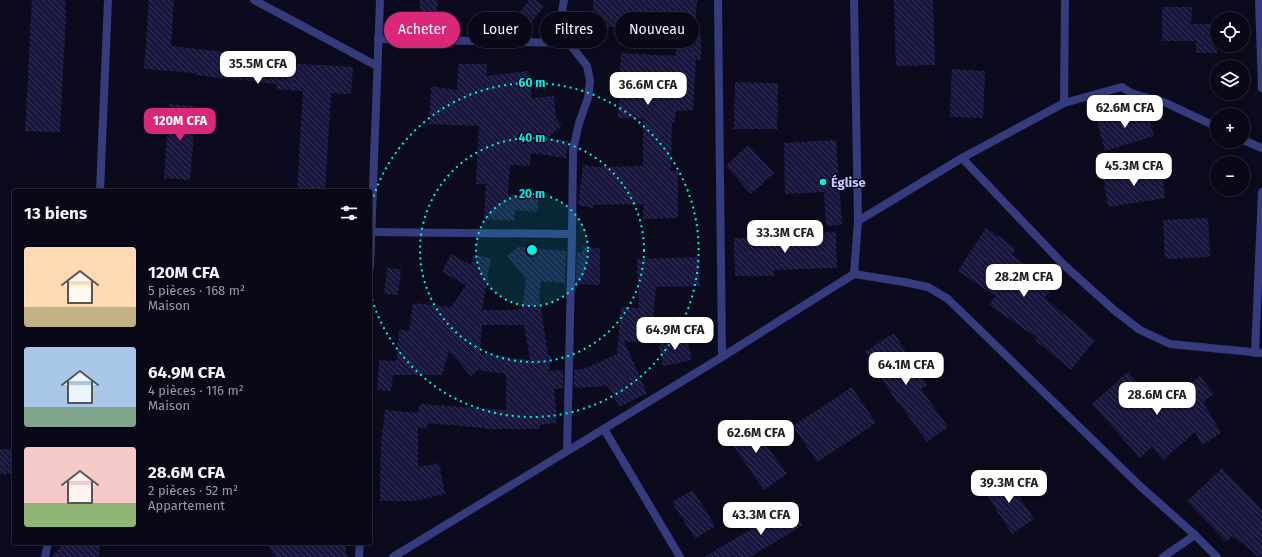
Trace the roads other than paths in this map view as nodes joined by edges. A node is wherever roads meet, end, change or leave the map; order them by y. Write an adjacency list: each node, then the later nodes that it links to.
1 (108, 0): 20 (street)
2 (254, 0): 13 (street)
3 (380, 0): 10 (street)
4 (564, 0): 9 (street)
5 (718, 0): 28 (street)
6 (854, 0): 23 (street)
7 (1065, 0): 15 (street)
8 (1259, 0): 14 (street)
9 (562, 12)
10 (378, 39): 11 (street); 13 (street)
11 (540, 42)
12 (573, 48): 25 (street)
13 (377, 66): 22 (street)
14 (1262, 88)
15 (1064, 103): 16 (street); 19 (street)
16 (1210, 124)
17 (1250, 143): 18 (street)
18 (1262, 148)
19 (962, 158): 23 (street); 27 (street)
20 (100, 189)
21 (1262, 192): 27 (street)
22 (372, 204)
23 (858, 221): 26 (street)
24 (372, 232): 25 (street)
25 (572, 234): 30 (street)
26 (854, 274): 28 (street); 31 (street)
27 (1259, 353)
28 (722, 357): 29 (street)
29 (604, 429): 30 (street); 37 (street)
30 (567, 452): 36 (street)
31 (1195, 535): 38 (street); 39 (street)
32 (48, 545): 34 (street)
33 (360, 545): 35 (street)
34 (45, 557)
35 (359, 557)
36 (393, 557)
37 (680, 557)
38 (1163, 557)
39 (1217, 557)

